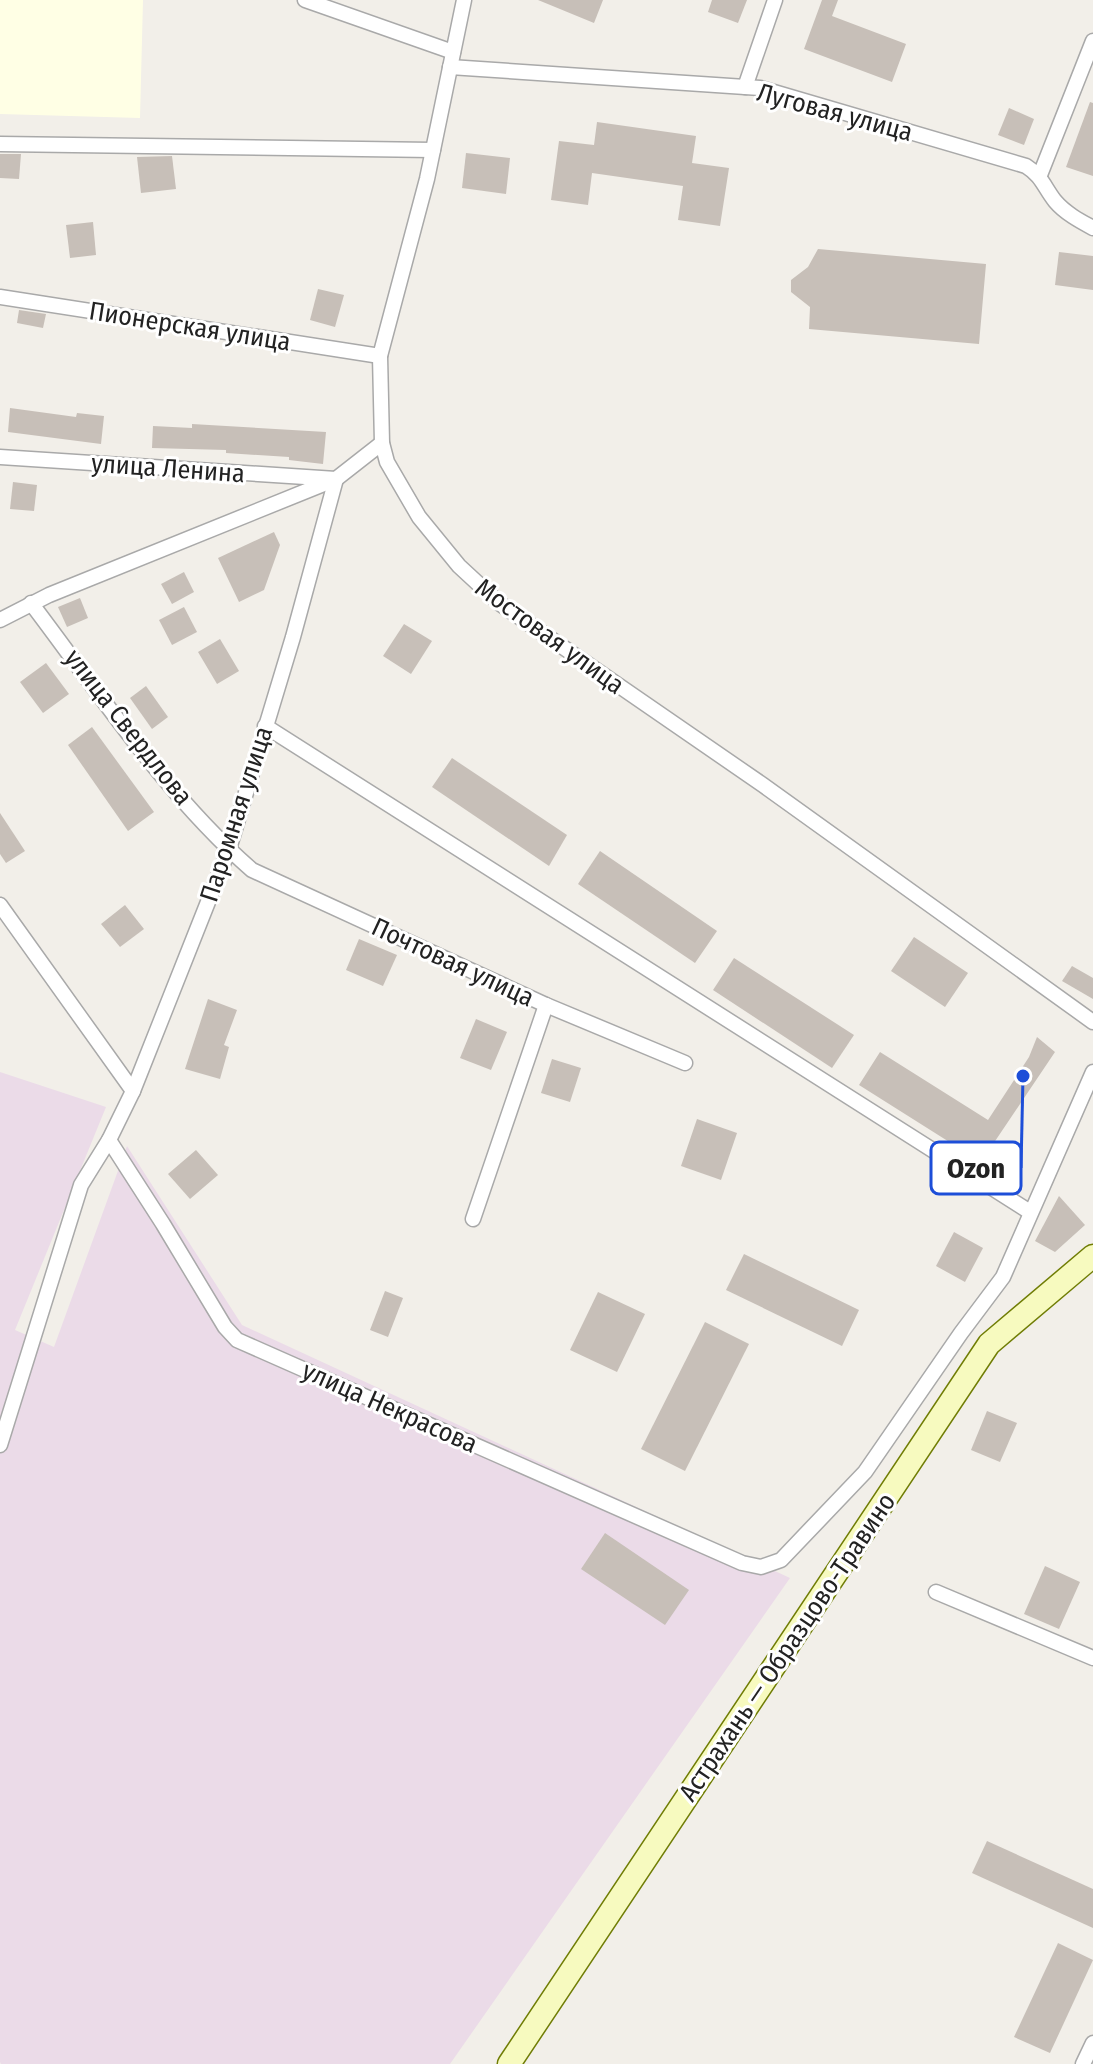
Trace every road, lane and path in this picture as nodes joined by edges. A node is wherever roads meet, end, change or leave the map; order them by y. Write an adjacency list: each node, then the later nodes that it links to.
1 (305, 0): 5 (street)
2 (464, 0): 5 (street, Мостовая улица)
3 (775, 0): 7 (street)
4 (1093, 41): 10 (street)
5 (453, 52): 6 (street, Мостовая улица)
6 (450, 67): 7 (street, Луговая улица); 9 (street, Мостовая улица)
7 (745, 87): 10 (street, Луговая улица)
8 (0, 144): 9 (street)
9 (433, 150): 13 (street, Мостовая улица)
10 (1040, 175): 11 (street)
11 (1093, 228)
12 (0, 297): 13 (street, Пионерская улица)
13 (380, 356): 14 (street, Мостовая улица)
14 (382, 443): 16 (street); 23 (street, Мостовая улица)
15 (0, 457): 16 (street, улица Ленина)
16 (336, 479): 17 (street); 19 (street, Паромная улица)
17 (31, 603): 18 (street); 20 (street, улица Свердлова)
18 (0, 620)
19 (265, 726): 20 (street, Паромная улица); 28 (street)
20 (229, 849): 22 (street, Почтовая улица); 26 (street, Паромная улица)
21 (0, 905): 26 (street)
22 (546, 1005): 24 (street, Почтовая улица); 29 (street)
23 (1093, 1022)
24 (685, 1063)
25 (1093, 1072): 28 (street)
26 (133, 1091): 27 (street, Паромная улица)
27 (109, 1140): 28 (street, улица Некрасова); 31 (street, Паромная улица)
28 (1030, 1212)
29 (473, 1219)
30 (1093, 1256): 35 (street, Астрахань — Образцово-Травино)
31 (0, 1445)
32 (936, 1592): 33 (street)
33 (1093, 1658)
34 (1093, 2043): 36 (street)
35 (509, 2064)
36 (1083, 2064)

